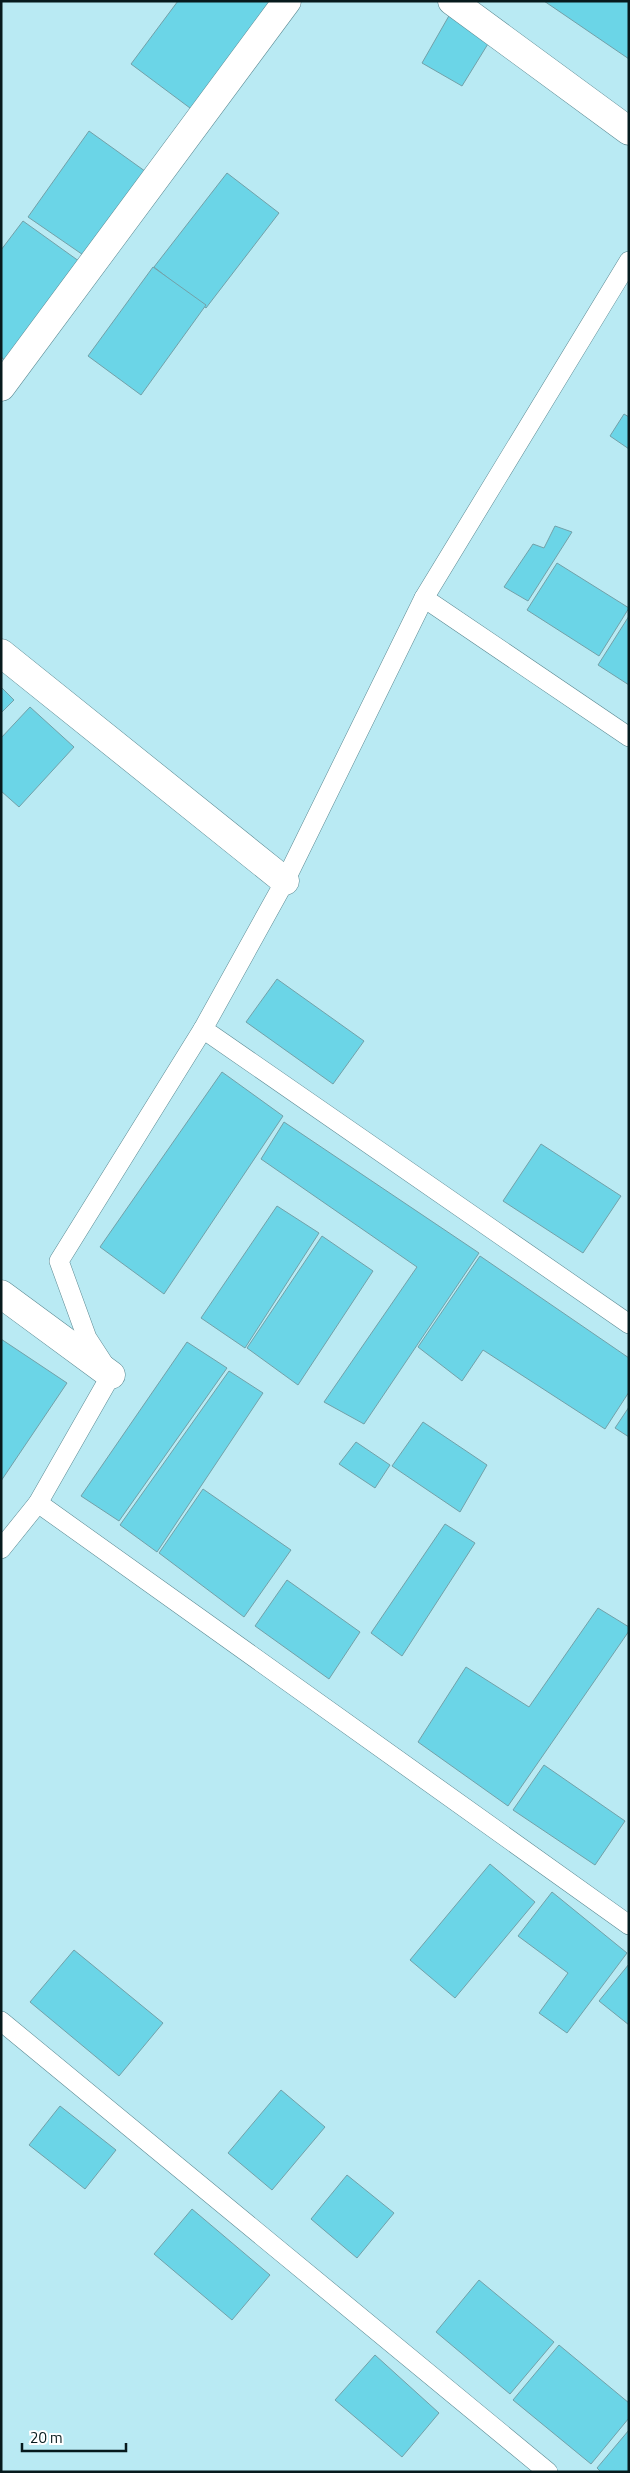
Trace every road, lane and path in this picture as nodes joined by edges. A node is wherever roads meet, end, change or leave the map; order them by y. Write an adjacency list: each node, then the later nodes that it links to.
1 (287, 1): 5 (street)
2 (452, 1): 3 (street)
3 (629, 131)
4 (629, 261): 6 (lane)
5 (1, 387)
6 (424, 598): 8 (lane); 9 (lane)
7 (1, 653): 9 (street)
8 (629, 737)
9 (285, 881): 10 (lane)
10 (203, 1030): 12 (lane); 13 (lane)
11 (1, 1294): 13 (street)
12 (629, 1324)
13 (111, 1374): 14 (lane)
14 (38, 1503): 15 (lane); 16 (lane)
15 (1, 1549)
16 (629, 1926)
17 (1, 2021): 18 (lane)
18 (548, 2472)

